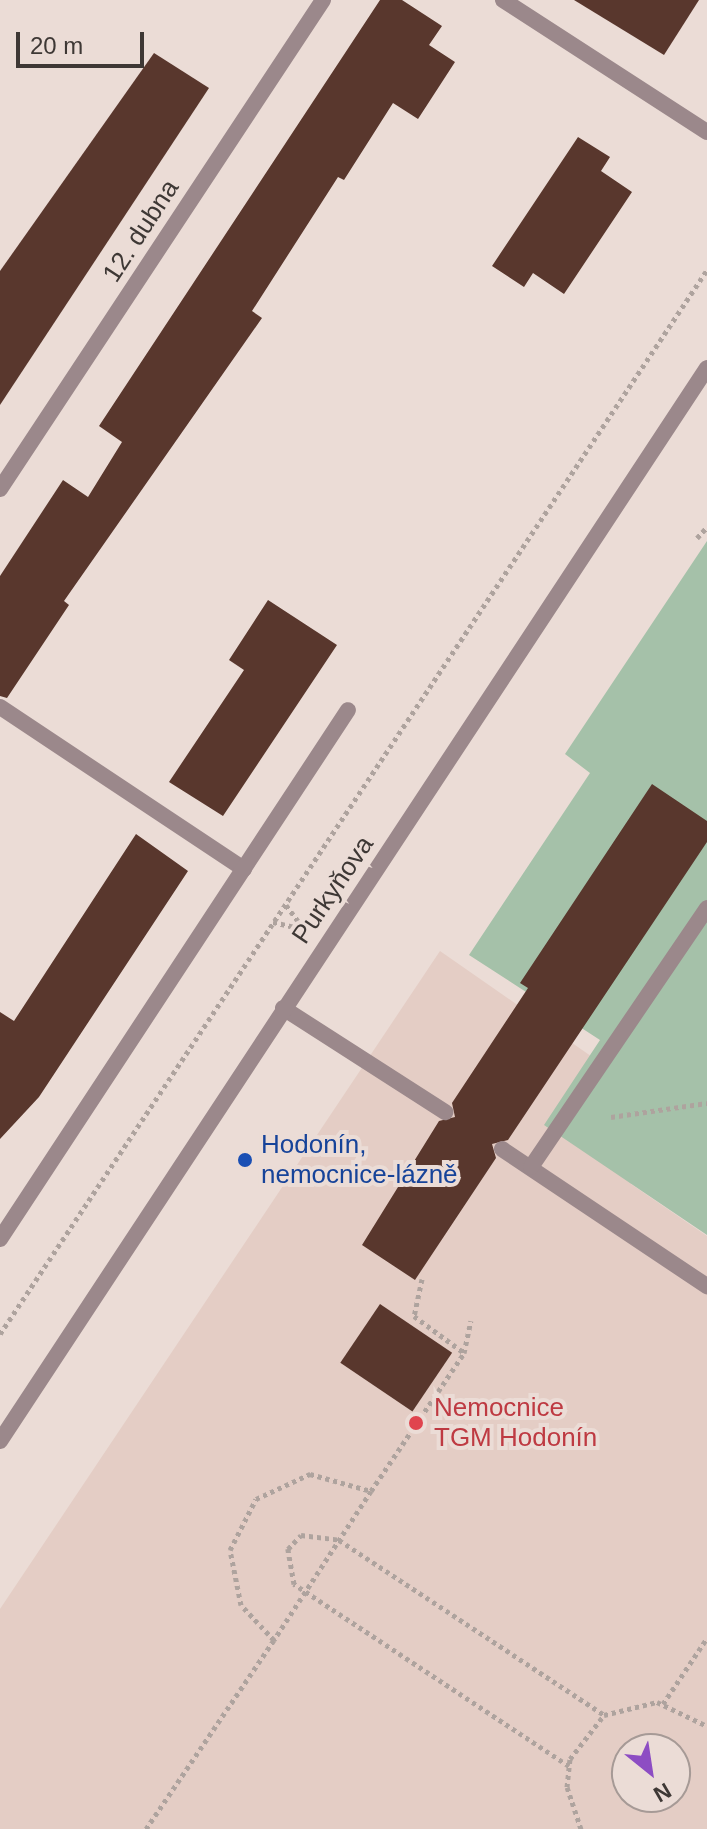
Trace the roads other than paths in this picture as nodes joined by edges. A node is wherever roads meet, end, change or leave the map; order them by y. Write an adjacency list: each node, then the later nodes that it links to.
1 (323, 0): 5 (street, 12. dubna)
2 (503, 0): 3 (street)
3 (707, 132)
4 (707, 368): 10 (street, Purkyňova)
5 (0, 489)
6 (0, 707): 8 (street)
7 (348, 710): 8 (street)
8 (244, 869): 14 (street)
9 (707, 908): 13 (street)
10 (283, 1008): 11 (street); 16 (street, Purkyňova)
11 (445, 1112)
12 (502, 1149): 13 (street)
13 (531, 1167): 15 (street)
14 (0, 1239)
15 (707, 1286)
16 (0, 1441)

